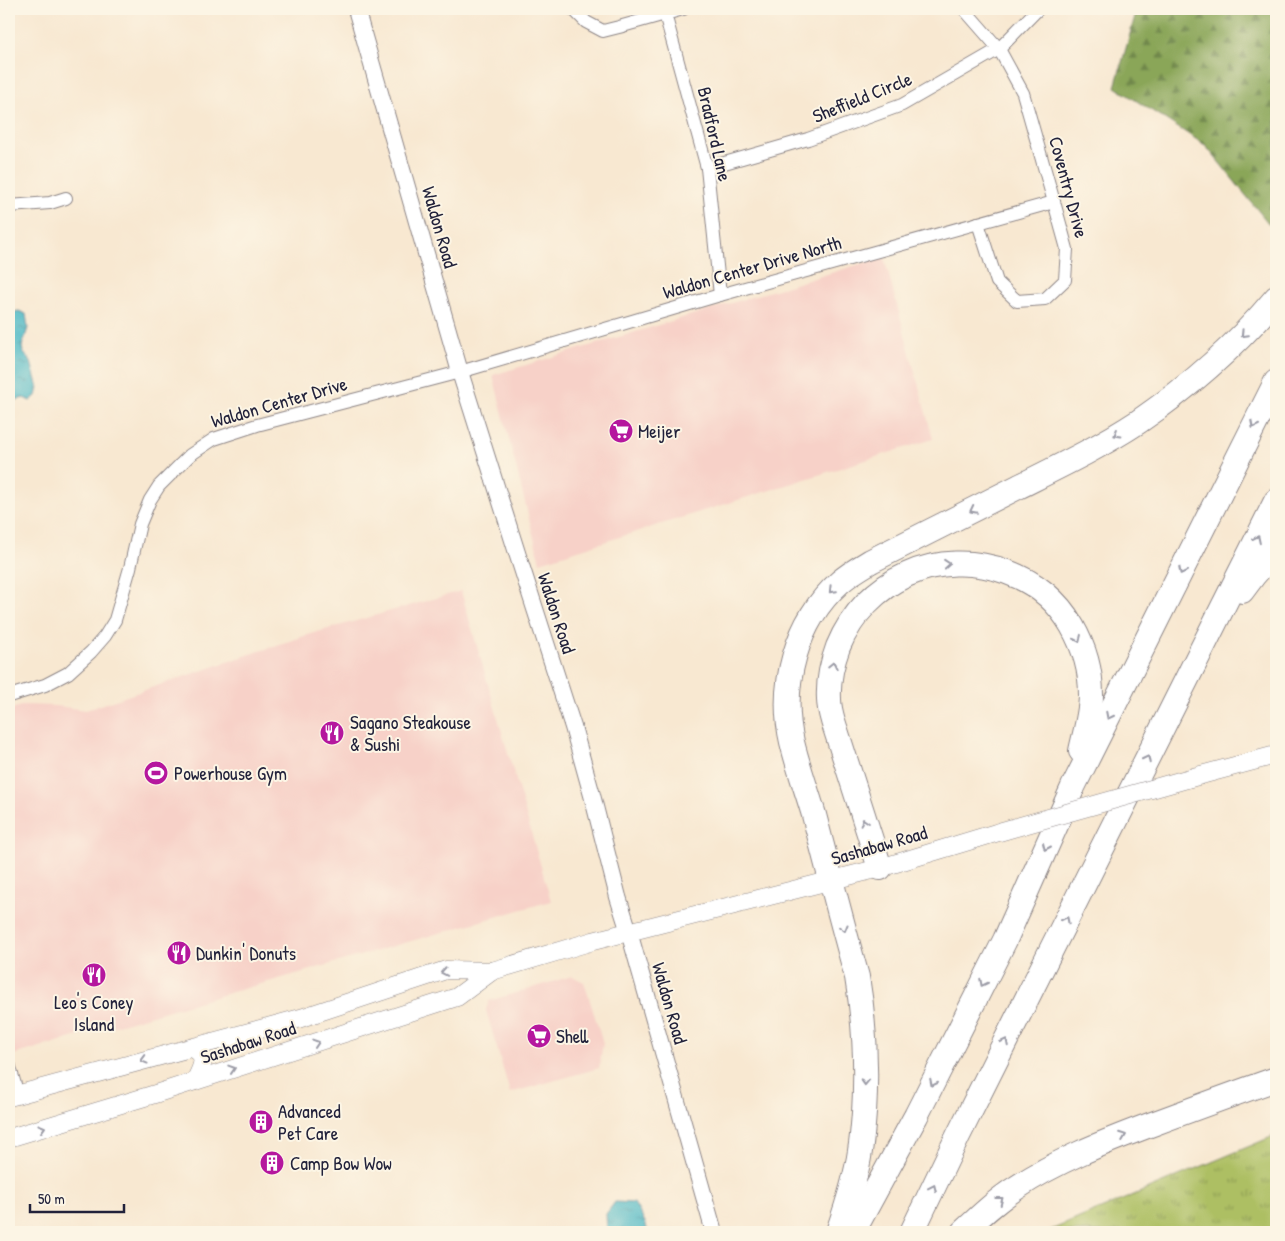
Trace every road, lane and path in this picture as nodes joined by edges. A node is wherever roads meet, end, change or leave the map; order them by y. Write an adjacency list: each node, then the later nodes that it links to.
1 (356, 9): 15 (street, Waldon Road)
2 (573, 9): 6 (street)
3 (683, 9): 6 (street)
4 (964, 9): 7 (street, Coventry Drive)
5 (1038, 9): 7 (street, Sheffield Circle)
6 (665, 14): 8 (street, Bradford Lane)
7 (999, 49): 8 (street, Sheffield Circle); 10 (street, Coventry Drive)
8 (707, 168): 13 (street, Bradford Lane)
9 (66, 198): 11 (street)
10 (1054, 202): 12 (street, Waldon Center Drive North); 12 (street, Coventry Drive)
11 (9, 206)
12 (978, 223): 13 (street, Waldon Center Drive North)
13 (720, 295): 15 (street, Waldon Center Drive North)
14 (1276, 298): 24 (highway, one-way to 24)
15 (460, 372): 20 (street, Waldon Center Drive); 25 (street, Waldon Road)
16 (1276, 382): 22 (highway, one-way to 22)
17 (1276, 501): 19 (highway, one-way to 17)
18 (1276, 550): 19 (highway)
19 (1204, 646): 38 (highway, one-way to 19)
20 (9, 696)
21 (1276, 755): 23 (main road, Sashabaw Road, bridge)
22 (1073, 787): 23 (highway, one-way to 22); 37 (highway, one-way to 37)
23 (880, 868): 24 (main road, Sashabaw Road)
24 (831, 881): 25 (main road, Sashabaw Road); 36 (highway, one-way to 36)
25 (629, 932): 26 (main road, Sashabaw Road); 35 (street, Waldon Road)
26 (492, 971): 27 (main road, Sashabaw Road, one-way to 27); 28 (main road, Sashabaw Road)
27 (388, 990): 28 (main road); 29 (main road, Sashabaw Road)
28 (397, 1016): 32 (main road, Sashabaw Road, one-way to 28)
29 (191, 1048): 32 (main road); 33 (main road, Sashabaw Road, one-way to 33)
30 (9, 1064): 33 (street)
31 (1276, 1079): 39 (highway, one-way to 31)
32 (195, 1081): 34 (main road, Sashabaw Road, one-way to 32)
33 (13, 1096)
34 (9, 1138)
35 (714, 1232)
36 (838, 1232)
37 (853, 1232)
38 (912, 1232)
39 (964, 1232)

